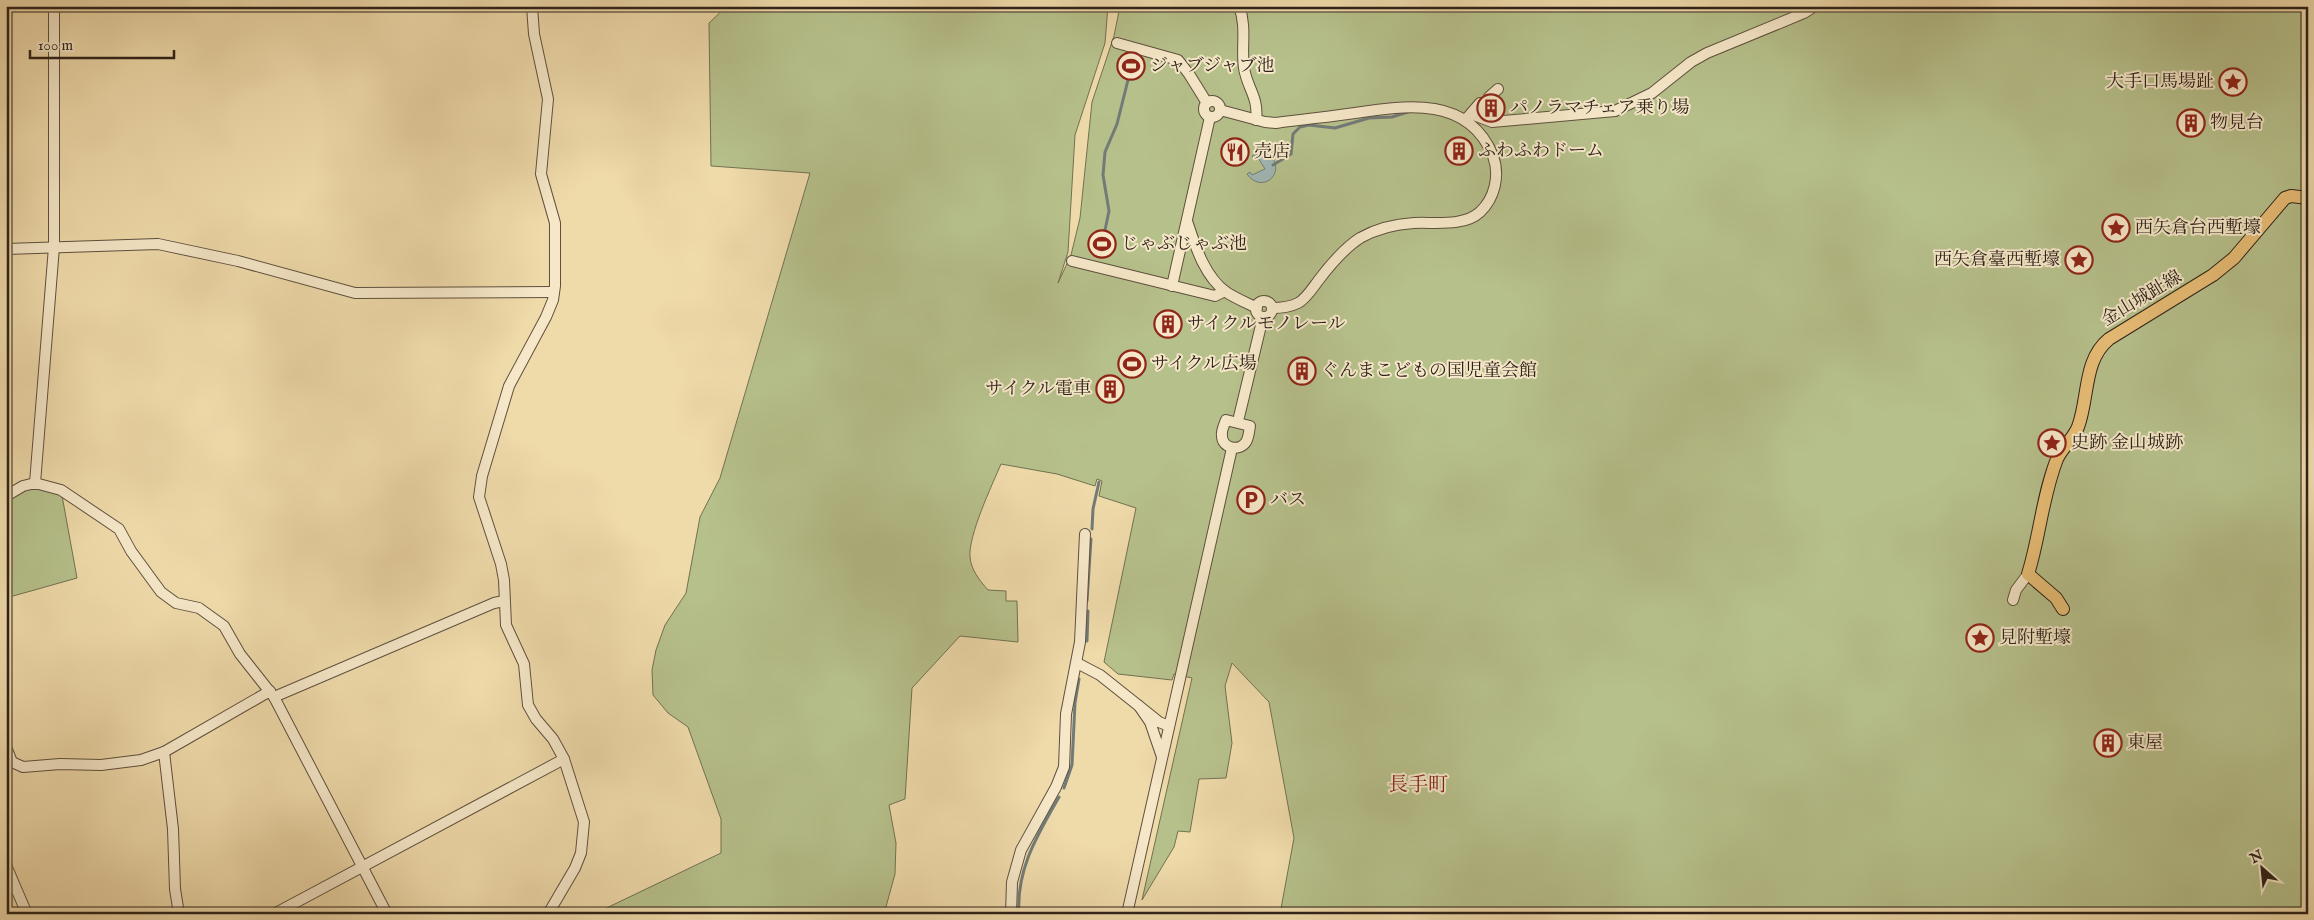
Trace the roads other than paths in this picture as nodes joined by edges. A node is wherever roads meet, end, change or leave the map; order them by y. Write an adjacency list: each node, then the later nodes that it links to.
1 (54, 6): 16 (street)
2 (532, 6): 21 (street)
3 (1239, 6): 13 (street)
4 (1815, 6): 12 (street)
5 (1116, 43): 8 (street)
6 (1498, 89): 7 (street)
7 (1489, 97)
8 (1207, 103): 10 (street); 11 (street)
9 (1480, 103): 12 (street)
10 (1220, 110): 11 (street); 13 (street)
11 (1210, 117): 15 (street)
12 (1468, 117): 13 (street); 22 (street)
13 (1256, 120)
14 (2308, 198): 28 (main road, 金山城趾線)
15 (1187, 220): 19 (street); 20 (street)
16 (54, 247): 17 (street); 21 (street); 25 (street)
17 (6, 249)
18 (1072, 261): 19 (street)
19 (1172, 286): 20 (street)
20 (1225, 291): 22 (street)
21 (554, 292): 30 (street)
22 (1260, 312): 23 (street)
23 (1239, 417)
24 (1232, 448): 35 (street)
25 (35, 483): 26 (street); 33 (street)
26 (6, 496)
27 (1085, 534): 32 (street)
28 (2028, 574): 29 (street); 31 (main road)
29 (2013, 600)
30 (504, 601): 33 (street); 39 (street)
31 (2063, 609)
32 (1077, 663): 34 (street); 48 (street)
33 (272, 694): 37 (street); 42 (street)
34 (1139, 706): 35 (street); 38 (street)
35 (1169, 726): 38 (street)
36 (6, 747): 40 (street)
37 (164, 752): 40 (street); 44 (street)
38 (1162, 758): 49 (street)
39 (564, 759): 42 (street); 47 (street)
40 (8, 761)
41 (6, 866): 43 (street)
42 (363, 866): 45 (street); 46 (street)
43 (27, 914)
44 (179, 914)
45 (274, 914)
46 (387, 914)
47 (548, 914)
48 (1011, 914)
49 (1127, 914)

